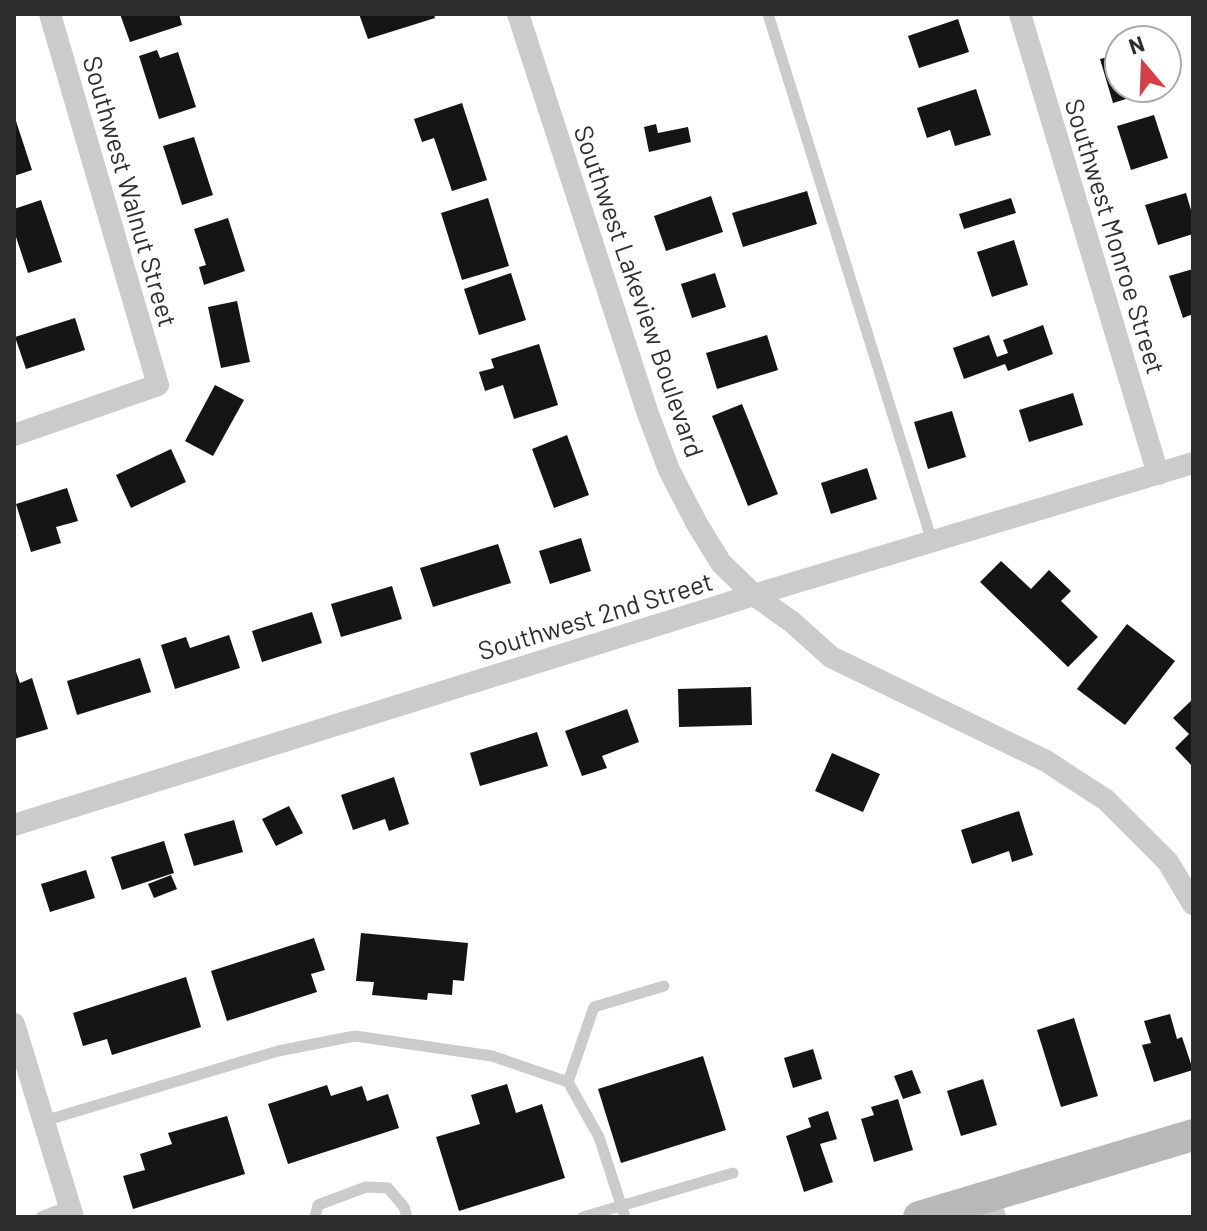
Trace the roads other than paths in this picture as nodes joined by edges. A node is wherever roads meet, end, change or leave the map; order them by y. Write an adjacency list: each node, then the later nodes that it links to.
1 (50, 14): 5 (street, Southwest Walnut Street)
2 (518, 14): 9 (street, Southwest Lakeview Boulevard)
3 (768, 14): 8 (lane)
4 (1020, 14): 7 (street, Southwest Monroe Street)
5 (14, 435)
6 (1193, 463): 7 (street, Southwest 2nd Street)
7 (1158, 474): 8 (street, Southwest 2nd Street)
8 (932, 541): 9 (street, Southwest 2nd Street)
9 (754, 595): 10 (street, Southwest 2nd Street); 11 (street, Southwest Lakeview Boulevard)
10 (14, 825)
11 (1193, 904)
12 (664, 986): 14 (lane)
13 (14, 1024): 15 (street)
14 (568, 1082): 15 (lane); 20 (lane)
15 (44, 1121): 19 (street)
16 (1193, 1135): 18 (main road)
17 (733, 1173): 20 (lane)
18 (991, 1207): 25 (main road)
19 (72, 1212): 21 (lane)
20 (623, 1212): 24 (lane)
21 (41, 1217)
22 (315, 1217): 23 (lane)
23 (407, 1217)
24 (583, 1217)
25 (919, 1217)

